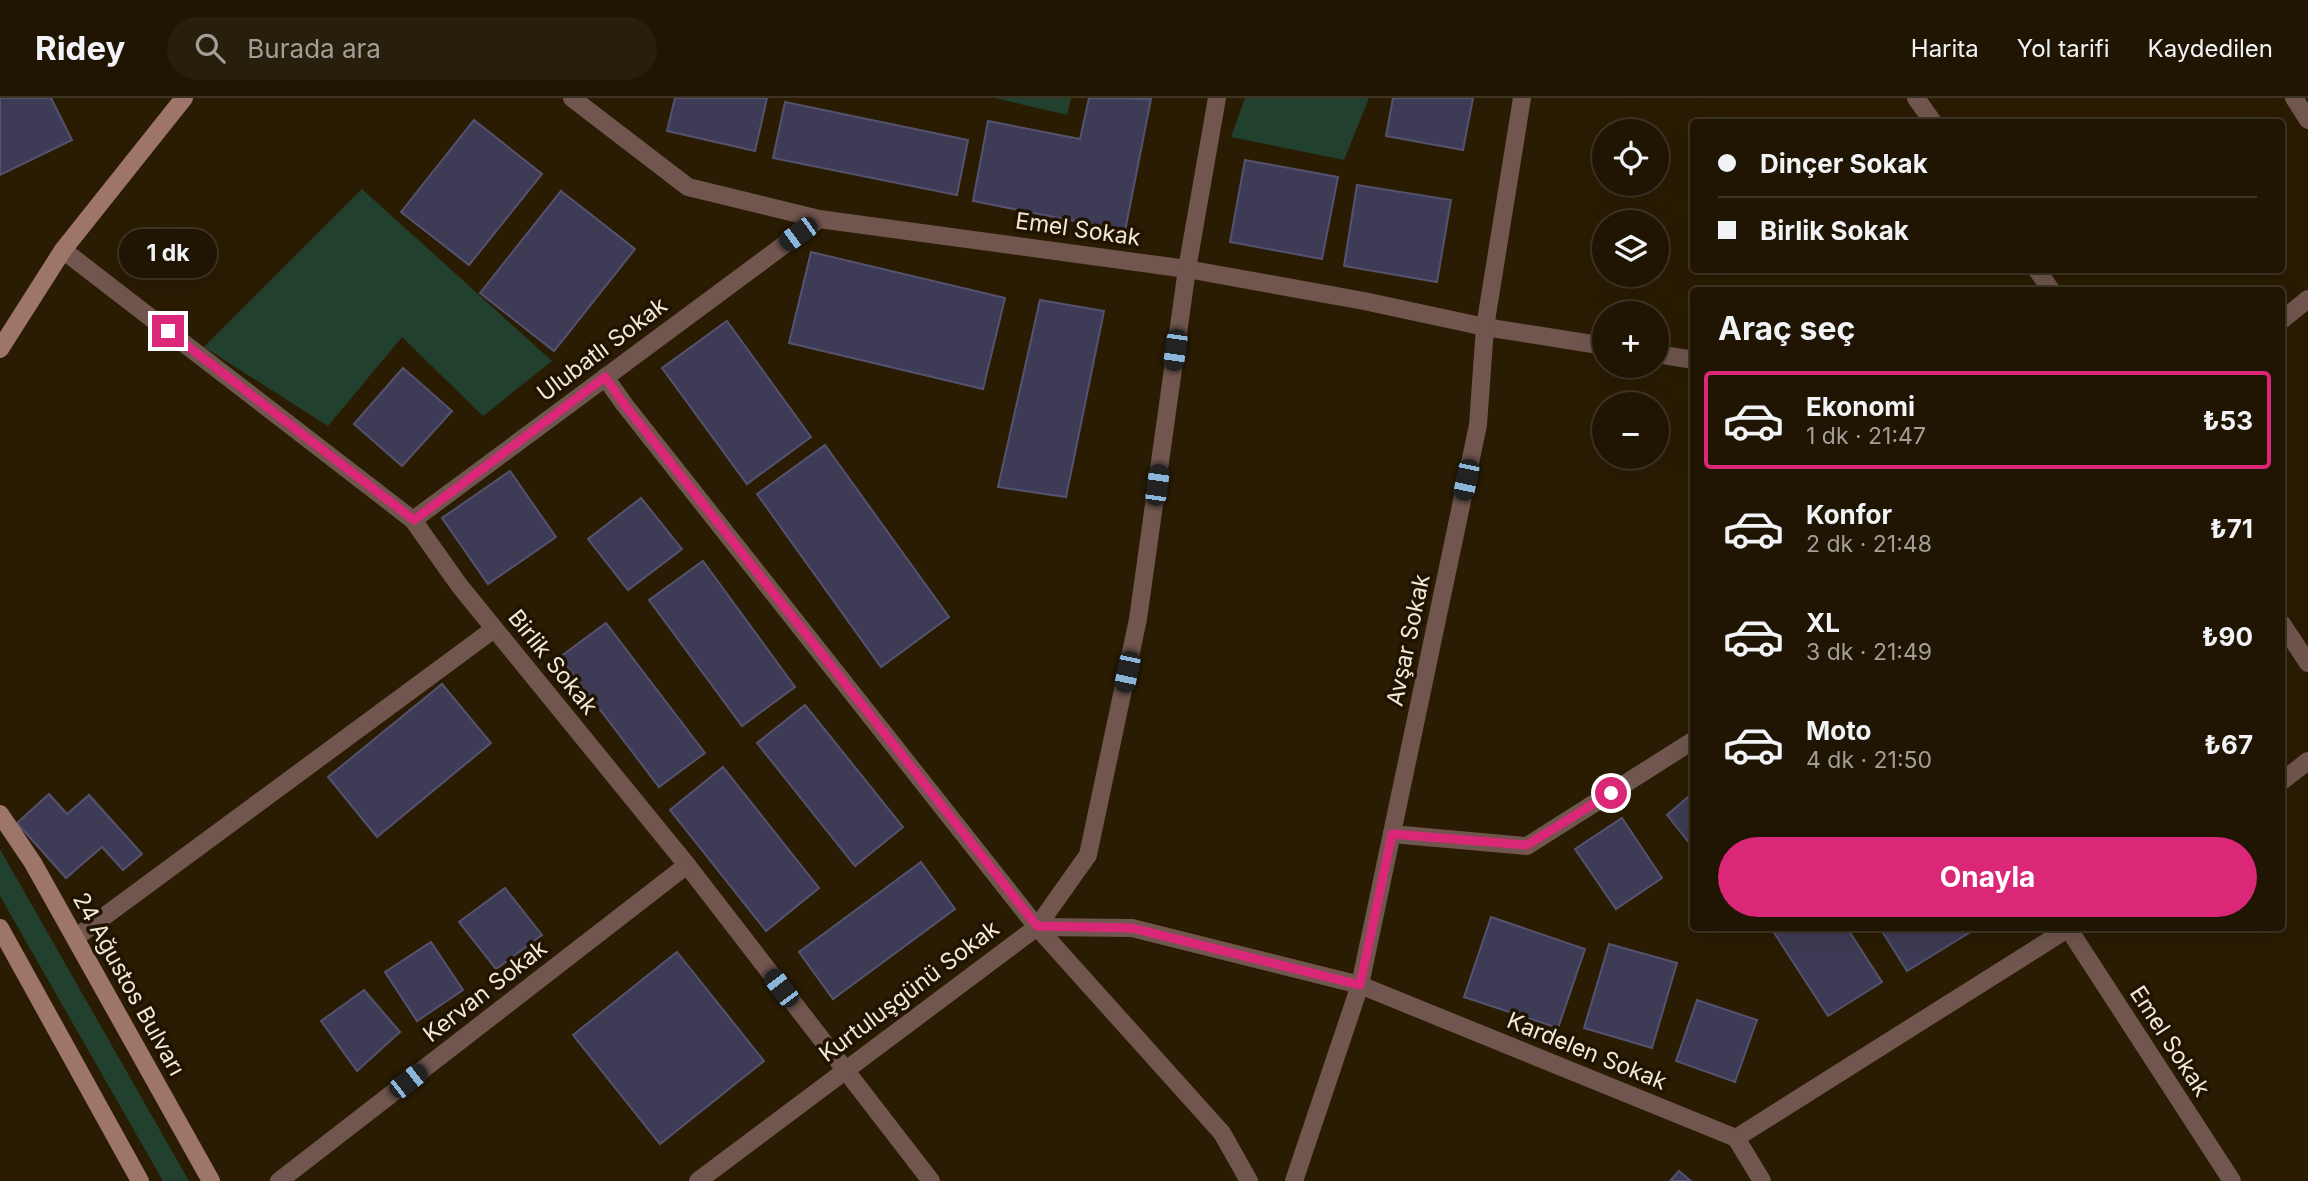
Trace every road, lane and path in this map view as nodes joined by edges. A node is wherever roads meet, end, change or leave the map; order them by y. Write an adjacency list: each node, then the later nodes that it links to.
1 (184, 98): 10 (main road)
2 (572, 98): 9 (street, Emel Sokak)
3 (1217, 98): 11 (street, Kurtuluşgünü Sokak)
4 (1522, 98): 14 (street, Avşar Sokak)
5 (1916, 98): 7 (street)
6 (2294, 98): 8 (street)
7 (1931, 119)
8 (2308, 120)
9 (819, 219): 11 (street, Emel Sokak); 19 (street, Ulubatlı Sokak)
10 (62, 250): 16 (main road); 20 (street, Birlik Sokak)
11 (1187, 269): 14 (street, Emel Sokak); 30 (street, Kurtuluşgünü Sokak)
12 (2308, 299): 13 (street)
13 (2285, 318)
14 (1485, 327): 15 (street, Emel Sokak); 28 (street, Avşar Sokak)
15 (1592, 344)
16 (0, 349)
17 (1669, 356): 18 (street)
18 (1690, 359)
19 (605, 377): 20 (street, Ulubatlı Sokak); 30 (street)
20 (414, 520): 22 (street, Birlik Sokak)
21 (2285, 628): 23 (street)
22 (494, 629): 29 (street, Birlik Sokak); 34 (street)
23 (2308, 663)
24 (1690, 743): 28 (street)
25 (2308, 761): 26 (street)
26 (2285, 779)
27 (0, 814): 34 (main road, 24 Ağustos Bulvarı)
28 (1392, 834): 35 (street, Avşar Sokak)
29 (687, 865): 36 (street, Birlik Sokak); 40 (street, Kervan Sokak)
30 (1037, 926): 35 (street, Kardelen Sokak); 36 (street, Kurtuluşgünü Sokak); 43 (street)
31 (0, 928): 38 (main road)
32 (2063, 931): 37 (street)
33 (2070, 931): 46 (street, Emel Sokak)
34 (75, 938): 39 (main road, 24 Ağustos Bulvarı)
35 (1360, 985): 37 (street, Kardelen Sokak); 44 (street, Avşar Sokak)
36 (844, 1070): 41 (street, Kurtuluşgünü Sokak); 42 (street, Birlik Sokak)
37 (1736, 1138): 45 (street)
38 (140, 1181)
39 (211, 1181)
40 (279, 1181)
41 (698, 1181)
42 (931, 1181)
43 (1249, 1181)
44 (1294, 1181)
45 (1762, 1181)
46 (2232, 1181)

